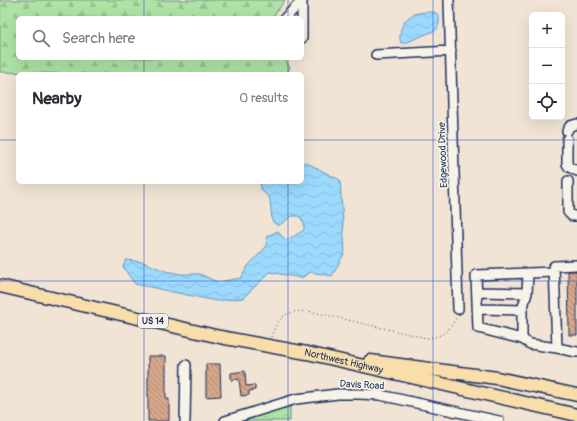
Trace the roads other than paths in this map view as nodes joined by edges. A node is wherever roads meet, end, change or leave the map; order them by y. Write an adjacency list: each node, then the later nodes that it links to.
1 (450, 0): 5 (street, Edgewood Drive)
2 (302, 1): 3 (street); 4 (street)
3 (287, 16)
4 (302, 16)
5 (451, 51): 6 (street); 17 (street, Edgewood Drive)
6 (376, 55)
7 (577, 124): 8 (street)
8 (577, 171)
9 (568, 181): 10 (street)
10 (577, 216)
11 (577, 265): 12 (street)
12 (554, 272): 13 (street); 21 (street)
13 (528, 273): 15 (street); 16 (street)
14 (0, 286): 23 (main road, US 14)
15 (477, 292): 16 (street); 18 (street)
16 (527, 293): 19 (street)
17 (458, 309)
18 (478, 309): 19 (street); 20 (street)
19 (522, 310): 20 (street)
20 (522, 338): 21 (street)
21 (557, 348): 22 (street)
22 (577, 352)
23 (307, 353): 25 (main road, Northwest Highway / US 14); 26 (main road, Northwest Highway / US 14)
24 (186, 365): 27 (street)
25 (577, 396)
26 (577, 416)
27 (185, 421)
28 (225, 421): 29 (street, Davis Road)
29 (499, 421)

